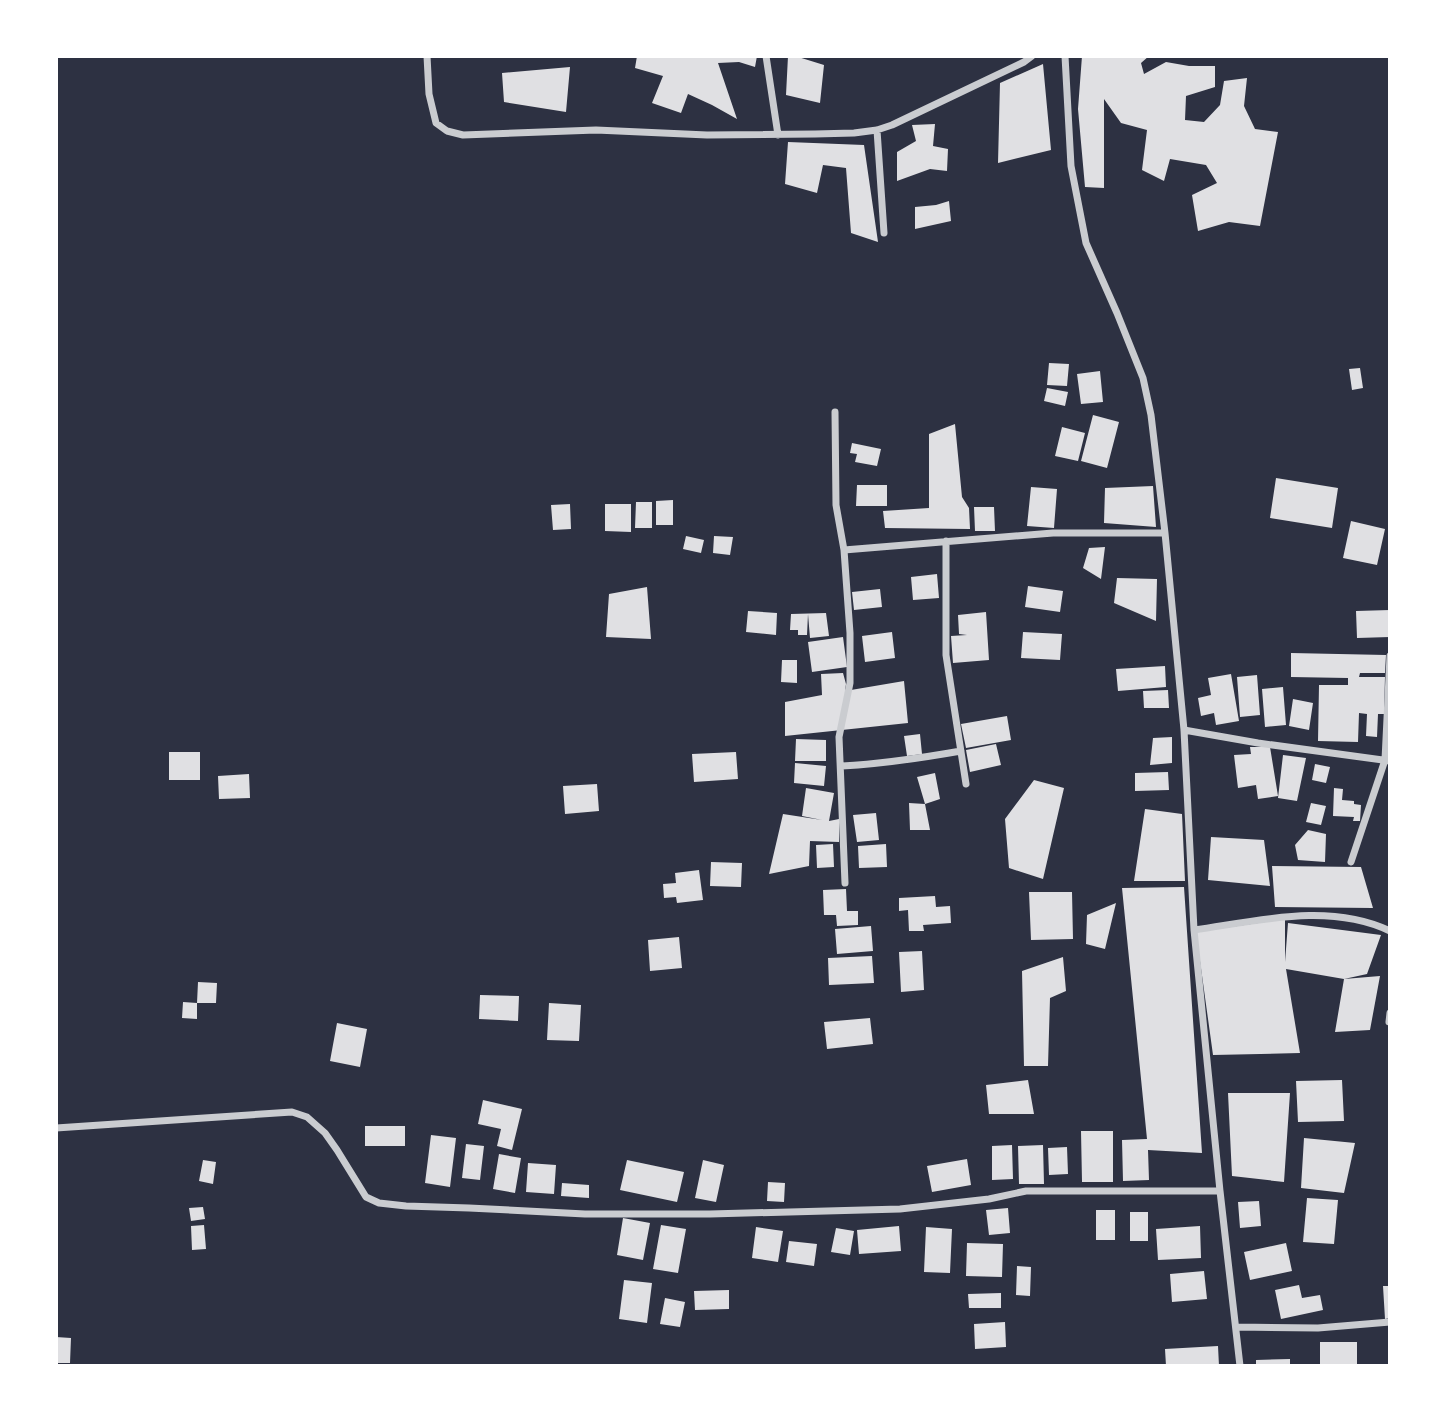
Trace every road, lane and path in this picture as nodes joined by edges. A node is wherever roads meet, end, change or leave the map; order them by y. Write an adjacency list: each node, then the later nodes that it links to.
1 (427, 56): 6 (street)
2 (766, 56): 6 (street)
3 (1032, 56): 5 (street)
4 (1065, 56): 9 (street)
5 (877, 130): 6 (street); 7 (street)
6 (778, 135)
7 (884, 233)
8 (835, 412): 11 (street)
9 (1165, 533): 10 (street); 13 (street)
10 (946, 541): 11 (street); 14 (street)
11 (844, 550): 16 (street)
12 (1390, 656): 15 (street)
13 (1184, 730): 15 (street); 20 (street)
14 (961, 751): 16 (street); 17 (street)
15 (1387, 761): 18 (street)
16 (842, 766): 19 (street)
17 (966, 784)
18 (1351, 862)
19 (845, 883)
20 (1194, 930): 21 (street); 25 (street)
21 (1390, 931)
22 (1390, 1013): 23 (street)
23 (1389, 1022)
24 (56, 1128): 25 (street)
25 (1220, 1191): 27 (street)
26 (1390, 1322): 27 (street)
27 (1237, 1326): 28 (street)
28 (1240, 1366)

